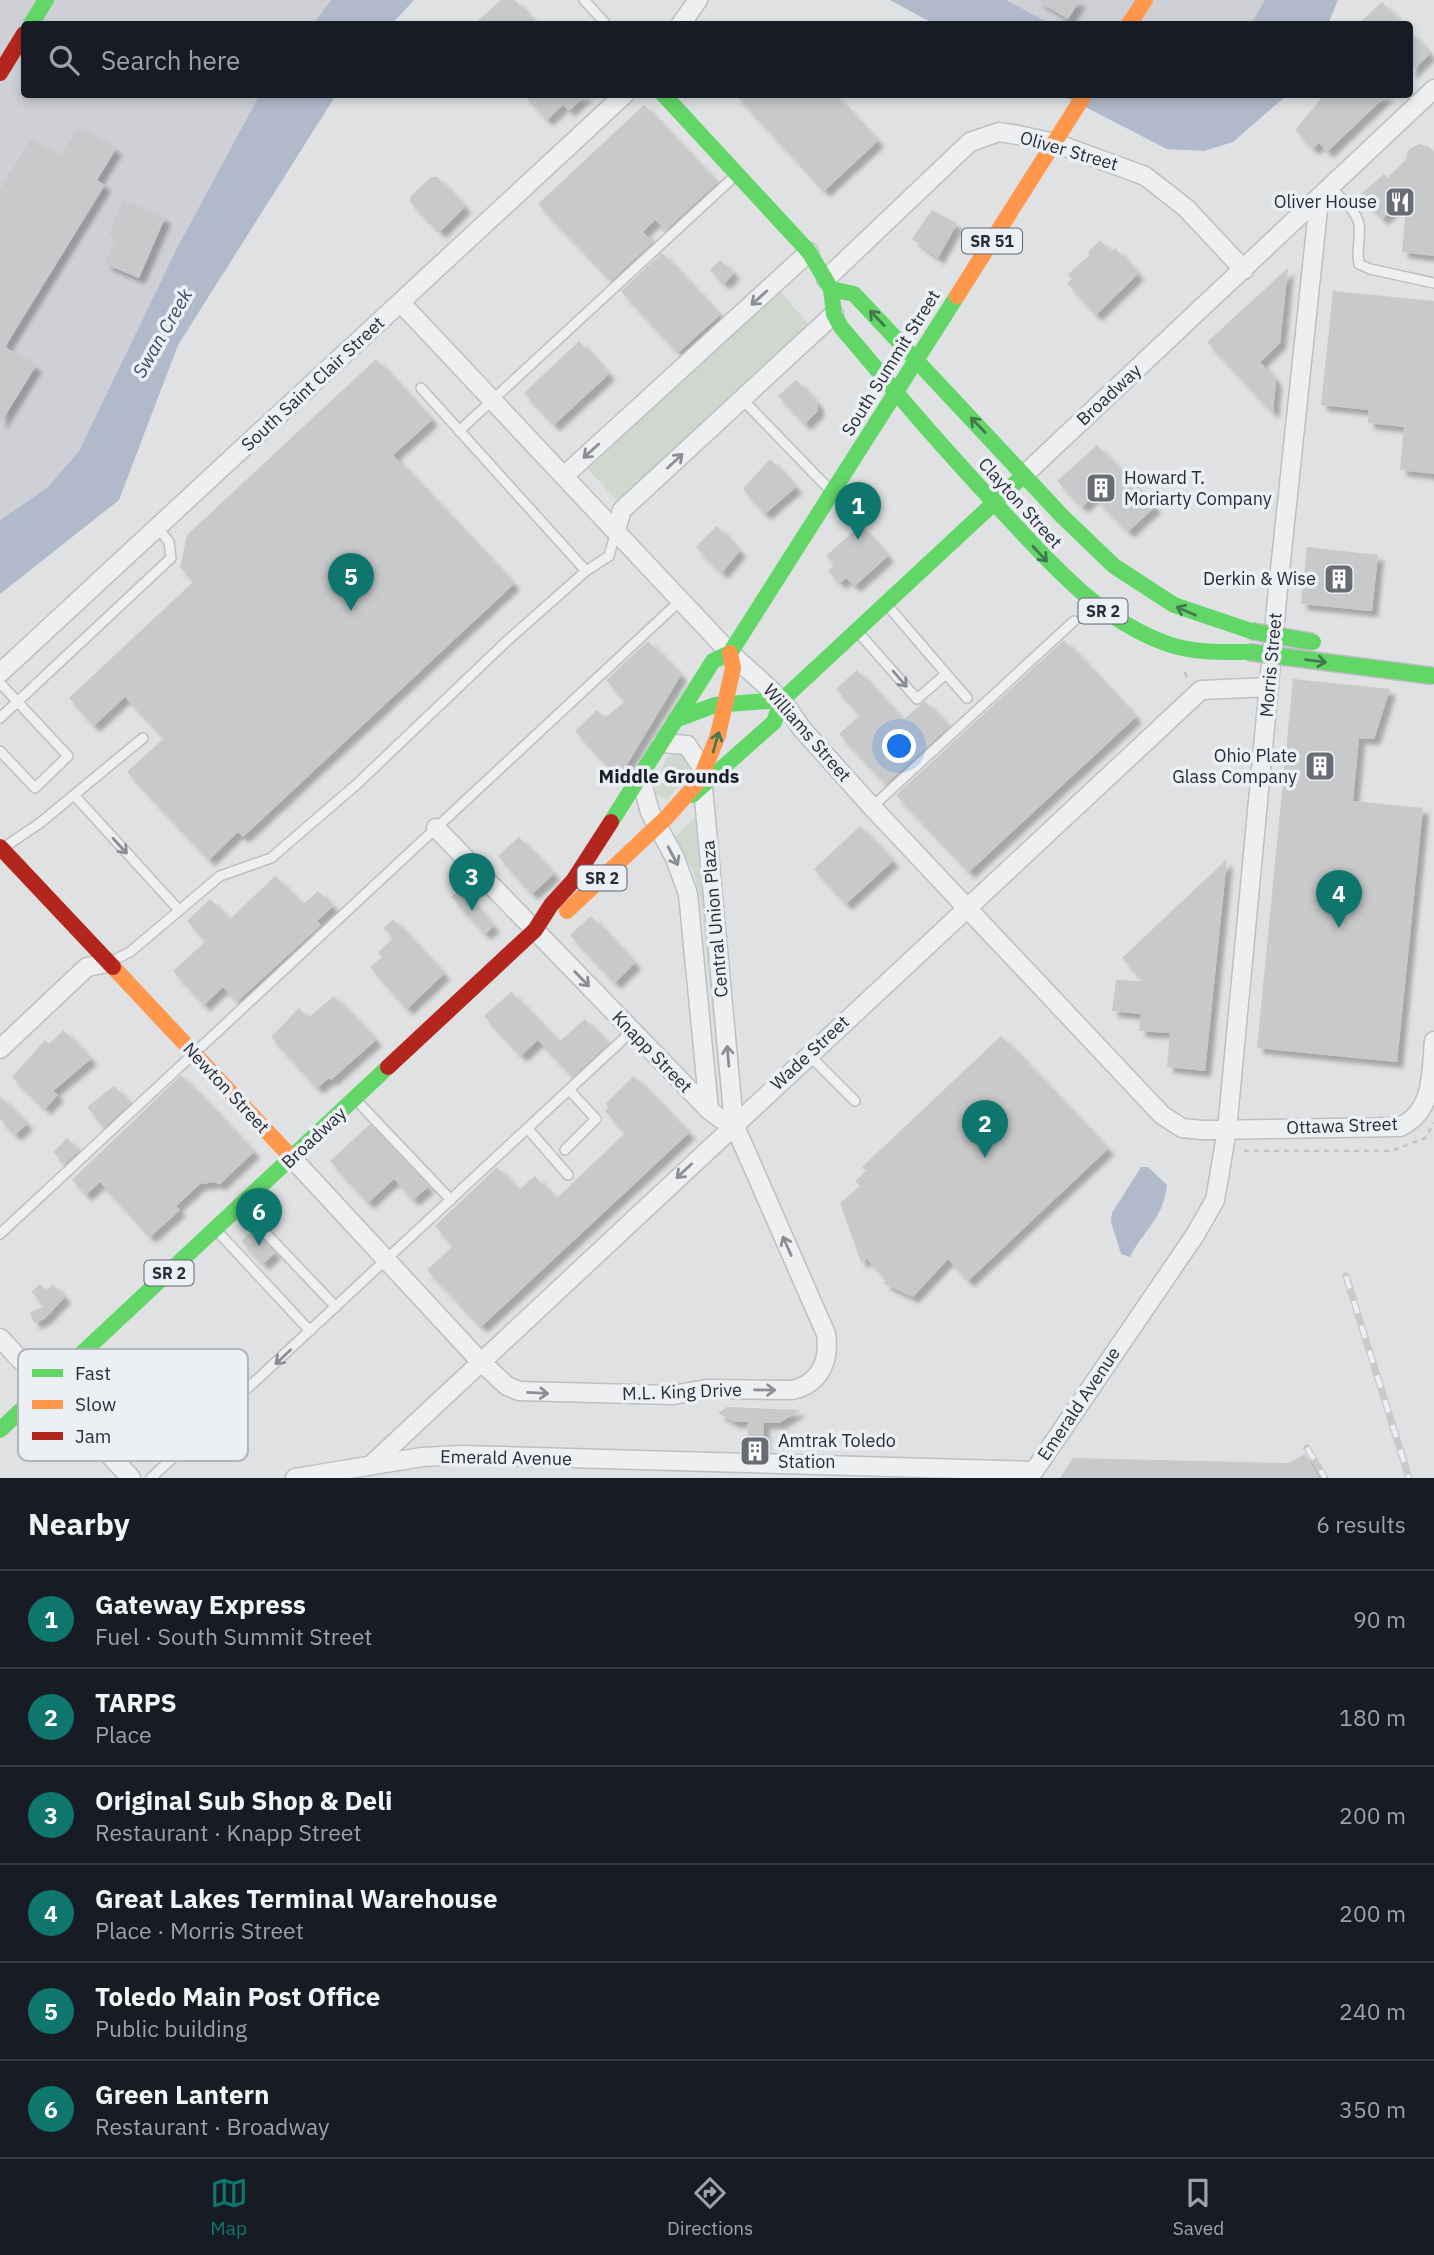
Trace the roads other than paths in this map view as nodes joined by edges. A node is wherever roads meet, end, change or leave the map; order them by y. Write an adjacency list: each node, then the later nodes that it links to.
1 (46, 0): 5 (main road)
2 (583, 0): 6 (lane)
3 (698, 0): 7 (street)
4 (1144, 0): 8 (main road)
5 (33, 21)
6 (603, 21)
7 (683, 21)
8 (1131, 21)
9 (21, 39): 10 (main road)
10 (0, 73)
11 (1434, 89): 17 (street, Broadway)
12 (621, 98): 22 (street, South Saint Clair Street)
13 (667, 98): 16 (main road, Clayton Street)
14 (1083, 98): 15 (main road, South Summit Street / SR 51)
15 (1055, 143): 19 (street, Oliver Street); 21 (street, Oliver Street); 24 (main road, South Summit Street / SR 51)
16 (737, 174): 18 (main road, Clayton Street); 27 (lane)
17 (1325, 194): 19 (street, Broadway); 20 (lane); 47 (street, Morris Street)
18 (809, 252): 21 (main road, Clayton Street); 31 (street, one-way to 31)
19 (1244, 270): 30 (street, Broadway)
20 (1434, 283)
21 (829, 284): 23 (main road, Clayton Street); 24 (main road, Clayton Street, one-way to 21)
22 (401, 303): 27 (street, Williams Street); 34 (street, South Saint Clair Street)
23 (834, 314): 26 (main road, Clayton Street); 28 (street)
24 (916, 360): 26 (main road, South Summit Street); 30 (main road, Clayton Street / SR 2, one-way to 24)
25 (421, 388): 29 (lane)
26 (896, 392): 32 (main road, South Summit Street); 33 (main road, Clayton Street / SR 2)
27 (492, 399): 29 (lane); 31 (street, Williams Street)
28 (742, 399): 32 (lane); 35 (street, one-way to 28)
29 (459, 431): 36 (lane)
30 (1024, 475): 33 (main road, Broadway); 41 (main road, Clayton Street / SR 2, one-way to 30, bridge)
31 (564, 476): 35 (street, Williams Street)
32 (832, 492): 42 (main road, South Summit Street)
33 (993, 504): 38 (main road, Broadway); 45 (main road, Clayton Street / SR 2, one-way to 45, bridge)
34 (158, 528): 43 (street, South Saint Clair Street); 50 (lane)
35 (616, 530): 36 (lane); 37 (street, Williams Street)
36 (586, 571): 64 (lane)
37 (681, 600): 42 (street, Williams Street); 62 (lane)
38 (886, 604): 40 (main road, Broadway); 44 (lane)
39 (1074, 621): 60 (lane)
40 (857, 631): 44 (lane, one-way to 44); 49 (main road, Broadway)
41 (1328, 643)
42 (730, 653): 49 (street, Williams Street); 51 (main road, South Summit Street / SR 2); 53 (main road, South Summit Street / SR 2)
43 (0, 673)
44 (946, 674): 48 (lane)
45 (1434, 676)
46 (0, 683): 50 (lane)
47 (1269, 687): 65 (street, Wade Street); 79 (street, Morris Street)
48 (967, 698)
49 (782, 700): 51 (main road); 58 (main road, Broadway); 60 (street, Williams Street)
50 (18, 702): 52 (lane); 56 (lane)
51 (724, 705): 53 (main road); 58 (main road, South Summit Street / SR 2, one-way to 51)
52 (0, 718)
53 (675, 720): 55 (main road, Broadway / SR 2)
54 (143, 738): 59 (lane)
55 (661, 743): 57 (main road, Broadway / SR 2); 58 (street, Central Union Plaza)
56 (0, 751)
57 (644, 770): 61 (street, Central Union Plaza); 66 (main road, Broadway / SR 2)
58 (703, 780): 61 (main road, South Summit Street / SR 2); 77 (street, Central Union Plaza, one-way to 58)
59 (74, 795): 63 (lane); 64 (lane, one-way to 64)
60 (872, 807): 65 (street, Williams Street)
61 (661, 822): 66 (main road, Broadway / SR 2); 76 (street, Central Union Plaza, one-way to 76)
62 (436, 828): 66 (street, Knapp Street); 71 (lane)
63 (2, 853): 67 (main road, Newton Street)
64 (178, 909): 67 (lane)
65 (967, 909): 72 (street, Wade Street); 79 (street, Williams Street)
66 (535, 930): 68 (street, Knapp Street, one-way to 68); 74 (main road, Broadway / SR 2)
67 (108, 963): 70 (street); 71 (main road, Newton Street)
68 (632, 1031): 73 (lane); 76 (street, Knapp Street)
69 (1434, 1041): 79 (street, Ottawa Street)
70 (0, 1049)
71 (194, 1054): 81 (main road, Newton Street); 86 (lane)
72 (809, 1055): 75 (lane); 77 (street, Wade Street)
73 (569, 1090): 78 (lane); 80 (lane)
74 (355, 1099): 81 (main road, Broadway / SR 2); 83 (lane)
75 (855, 1101)
76 (709, 1110): 77 (street, Knapp Street)
77 (734, 1124): 93 (street, Wade Street, one-way to 93); 93 (street, M.L. King Drive, one-way to 77)
78 (528, 1129): 82 (lane); 83 (lane)
79 (1227, 1130): 99 (street, Emerald Avenue)
80 (565, 1150)
81 (292, 1158): 84 (main road, Broadway / SR 2); 87 (street, Newton Street)
82 (568, 1175)
83 (451, 1200): 87 (lane)
84 (240, 1206): 85 (main road, Broadway / SR 2); 88 (lane)
85 (216, 1230): 89 (lane); 91 (main road, Broadway / SR 2)
86 (0, 1234)
87 (387, 1260): 88 (lane); 93 (street, Newton Street)
88 (336, 1307): 89 (lane)
89 (310, 1331): 94 (lane, one-way to 94)
90 (0, 1338): 92 (street)
91 (88, 1349)
92 (18, 1357)
93 (480, 1361): 99 (street, Wade Street)
94 (248, 1388)
95 (18, 1414): 96 (main road, Broadway / SR 2)
96 (0, 1430)
97 (115, 1461): 100 (street)
98 (169, 1461): 101 (lane, one-way to 101)
99 (371, 1465): 102 (street, Emerald Avenue)
100 (131, 1478)
101 (151, 1478)
102 (295, 1478)

